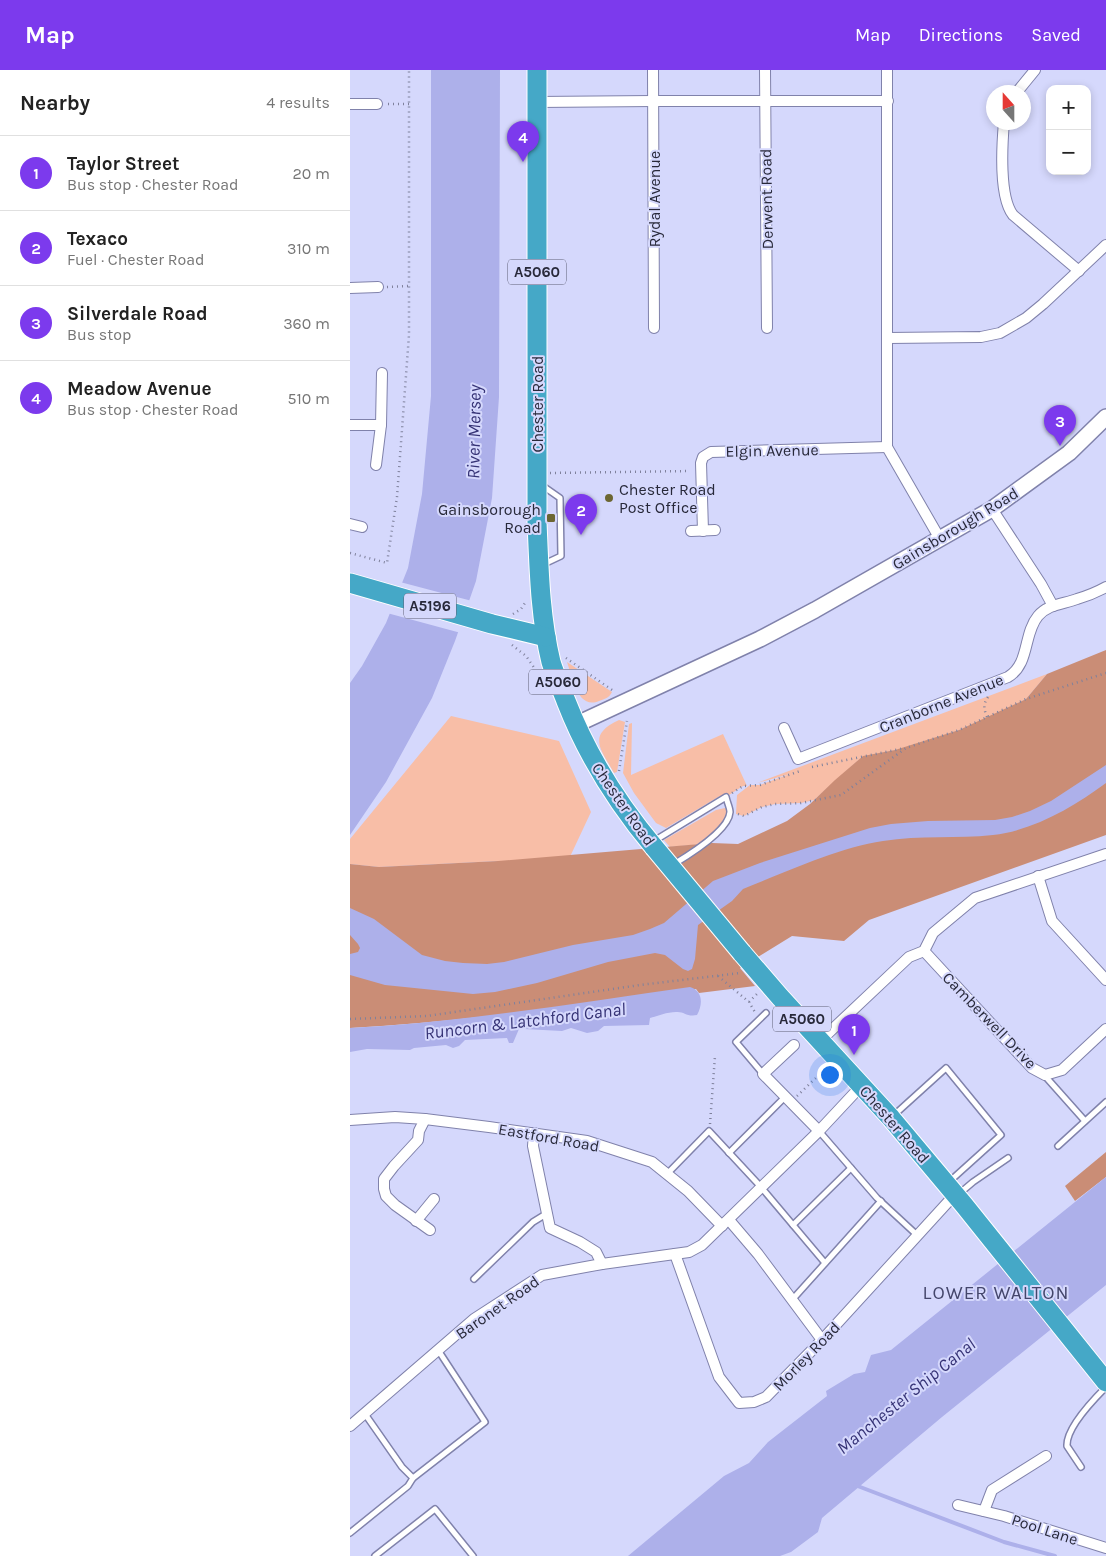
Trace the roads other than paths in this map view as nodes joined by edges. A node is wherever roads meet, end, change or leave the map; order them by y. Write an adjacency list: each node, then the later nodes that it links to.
1 (537, 70): 9 (highway, Chester Road / A5060)
2 (653, 70): 7 (street, Rydal Avenue)
3 (765, 70): 10 (street, Derwent Road)
4 (887, 70): 8 (street)
5 (1035, 70): 6 (street)
6 (1023, 85)
7 (653, 101): 9 (street); 10 (street); 18 (street, Rydal Avenue)
8 (888, 101): 10 (street); 20 (street)
9 (537, 102): 37 (highway, Chester Road / A5060)
10 (765, 102): 19 (street, Derwent Road)
11 (350, 104): 12 (street)
12 (377, 104)
13 (1004, 130): 15 (street)
14 (1106, 245): 15 (street)
15 (1079, 271): 20 (street)
16 (378, 287): 17 (street)
17 (350, 288)
18 (654, 328)
19 (767, 328)
20 (888, 338): 25 (street)
21 (382, 373): 24 (street)
22 (1106, 417): 27 (street, Gainsborough Road)
23 (350, 424): 24 (street)
24 (381, 425): 26 (street)
25 (887, 447): 30 (street, Elgin Avenue); 33 (street)
26 (376, 465)
27 (992, 509): 33 (street, Gainsborough Road); 36 (street)
28 (350, 524): 29 (street)
29 (362, 527)
30 (703, 530): 31 (street); 32 (street)
31 (715, 530)
32 (691, 531)
33 (940, 539): 38 (street, Gainsborough Road)
34 (350, 583): 37 (highway, A5196)
35 (1106, 587): 36 (street, Cranborne Avenue)
36 (1053, 606): 39 (street, Cranborne Avenue)
37 (546, 637): 38 (highway, Chester Road / A5060)
38 (576, 725): 40 (highway, Chester Road / A5060)
39 (784, 728)
40 (652, 845): 42 (lane); 48 (highway, Chester Road / A5060, bridge)
41 (1106, 854): 43 (street)
42 (663, 870)
43 (1038, 876): 44 (street); 45 (street)
44 (924, 951): 48 (street); 51 (street, Camberwell Drive)
45 (1106, 980)
46 (766, 1013): 50 (lane)
47 (1106, 1029): 51 (street, Camberwell Drive)
48 (821, 1040): 52 (highway, Chester Road / A5060)
49 (794, 1045): 50 (street)
50 (764, 1074): 53 (street)
51 (1045, 1075): 58 (lane)
52 (861, 1086): 55 (highway, Chester Road / A5060); 59 (street, Baronet Road)
53 (788, 1100): 59 (street); 62 (lane)
54 (1106, 1102): 58 (lane)
55 (891, 1118): 67 (highway, Chester Road / A5060); 67 (lane)
56 (350, 1120): 57 (street, Eastford Road)
57 (425, 1120): 60 (street, Eastford Road); 71 (street)
58 (1085, 1121): 61 (lane)
59 (819, 1131): 64 (lane); 66 (street, Baronet Road)
60 (534, 1133): 65 (street, Eastford Road); 70 (street)
61 (1058, 1146)
62 (729, 1153): 65 (lane); 66 (lane)
63 (1008, 1158): 67 (lane)
64 (851, 1168): 69 (lane); 73 (lane)
65 (667, 1174): 72 (street, Eastford Road)
66 (762, 1187): 72 (street, Baronet Road); 73 (lane)
67 (951, 1190): 75 (street, Morley Road); 83 (highway, Chester Road / A5060)
68 (434, 1199): 71 (street)
69 (881, 1202): 75 (lane); 78 (lane)
70 (547, 1214): 77 (street); 79 (lane)
71 (416, 1220): 74 (street)
72 (726, 1223): 76 (street, Baronet Road); 80 (street, Eastford Road)
73 (793, 1225): 78 (lane)
74 (430, 1230)
75 (917, 1235): 81 (street, Morley Road)
76 (675, 1254): 77 (street, Baronet Road); 81 (street, Morley Road)
77 (602, 1264): 82 (street, Baronet Road)
78 (825, 1264): 80 (lane)
79 (474, 1279)
80 (792, 1300): 81 (street, Eastford Road)
81 (822, 1340)
82 (438, 1350): 85 (street, Baronet Road); 89 (lane)
83 (1106, 1382)
84 (1106, 1386): 88 (lane)
85 (364, 1413): 86 (street, Baronet Road); 89 (lane)
86 (350, 1426)
87 (1046, 1456): 91 (street)
88 (1081, 1467)
89 (412, 1478): 92 (lane)
90 (958, 1505): 91 (street, Pool Lane)
91 (984, 1511): 93 (street, Pool Lane)
92 (350, 1533)
93 (1106, 1548)
94 (375, 1556): 95 (lane)
95 (473, 1556)

